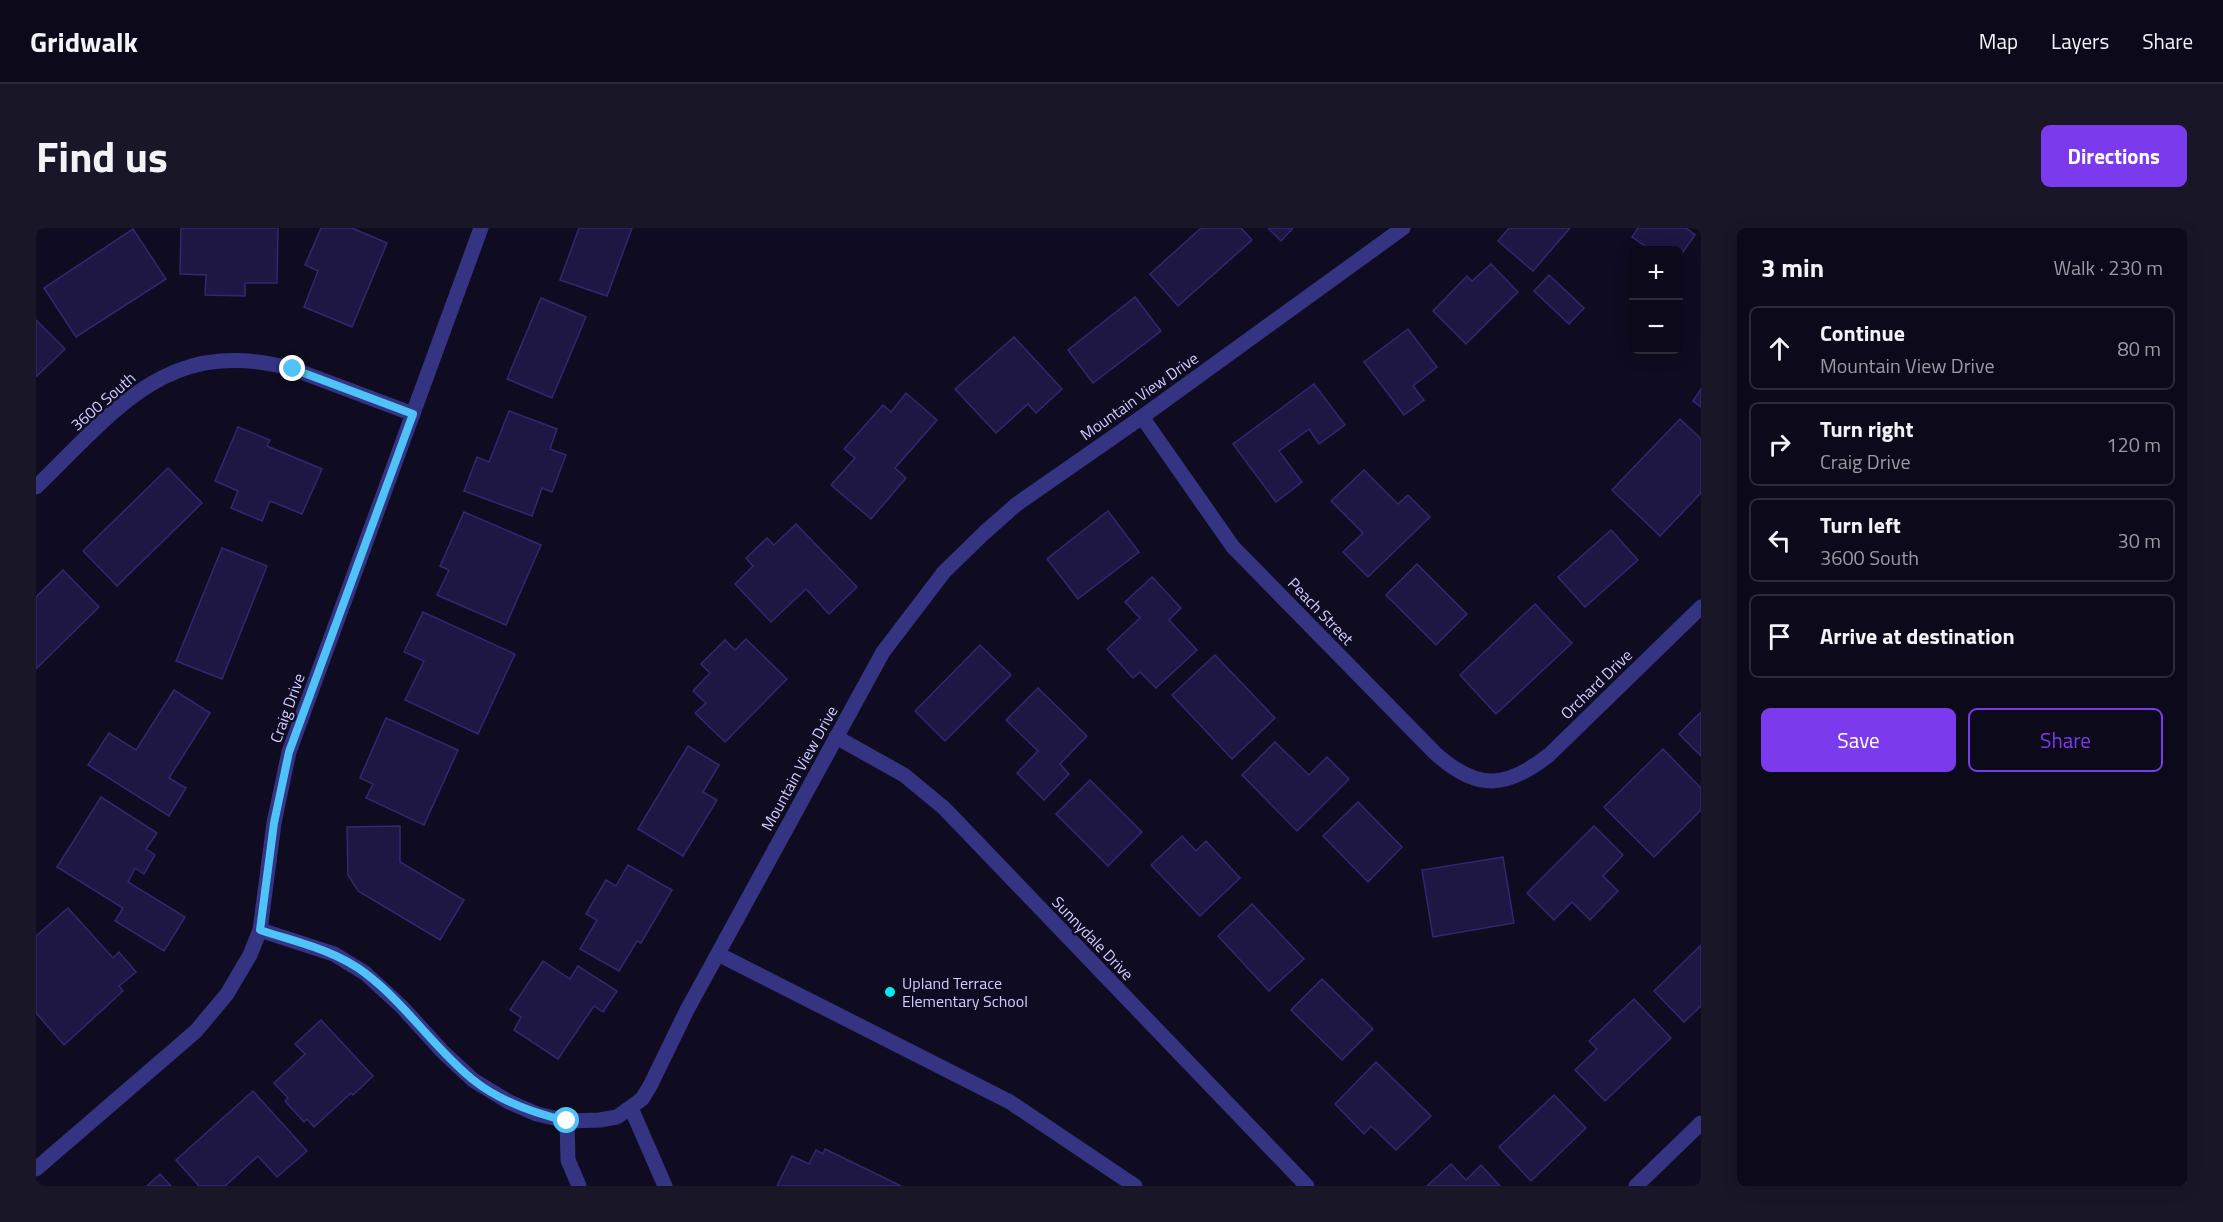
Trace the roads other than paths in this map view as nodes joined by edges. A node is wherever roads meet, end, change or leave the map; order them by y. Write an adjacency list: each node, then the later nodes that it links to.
1 (481, 228): 3 (street, Craig Drive)
2 (1403, 228): 4 (street, Mountain View Drive)
3 (413, 414): 5 (street, 3600 South); 9 (street, Craig Drive)
4 (1142, 417): 7 (street, Mountain View Drive); 8 (street, Peach Street)
5 (36, 487)
6 (1701, 608): 8 (street, Orchard Drive)
7 (836, 737): 10 (street, Mountain View Drive); 15 (street, Sunnydale Drive)
8 (1511, 779)
9 (260, 930): 12 (street, Mountain View Drive); 14 (street, Craig Drive)
10 (717, 954): 11 (street, Mountain View Drive); 18 (street)
11 (631, 1108): 12 (street, Mountain View Drive); 17 (street)
12 (567, 1121): 16 (street)
13 (1701, 1123): 19 (street)
14 (36, 1169)
15 (1301, 1184)
16 (579, 1186)
17 (664, 1186)
18 (1135, 1186)
19 (1636, 1186)

